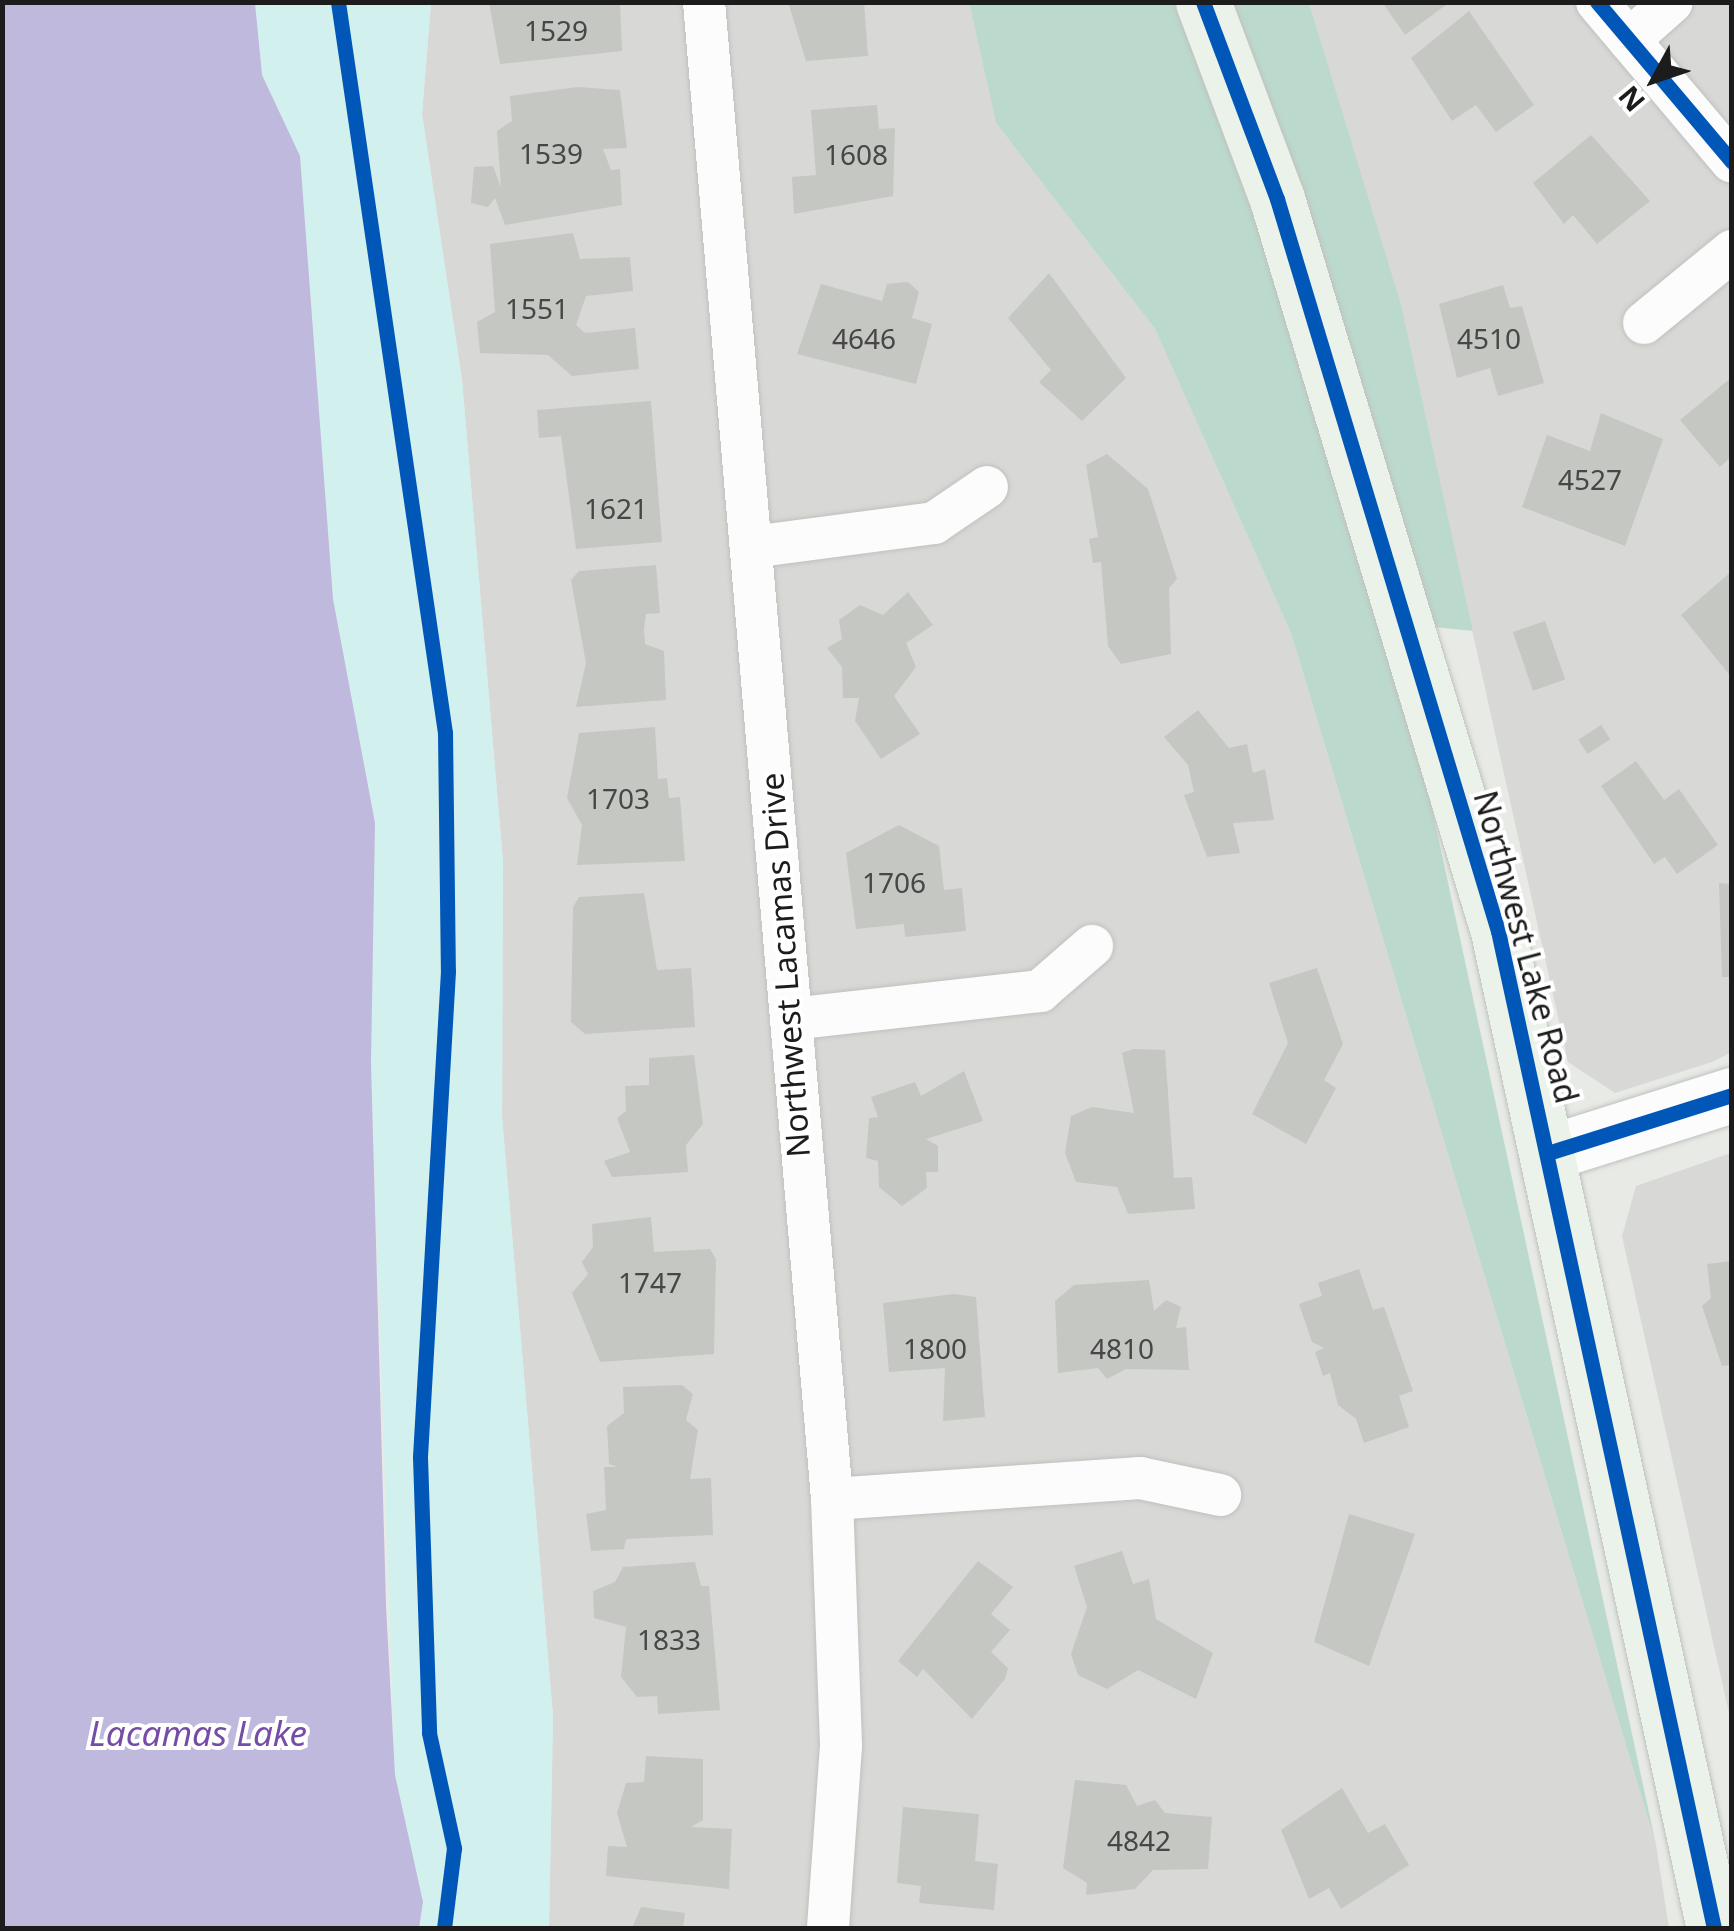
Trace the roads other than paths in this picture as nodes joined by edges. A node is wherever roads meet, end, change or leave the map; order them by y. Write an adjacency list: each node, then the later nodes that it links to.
1 (704, 2): 10 (street, Northwest Lacamas Drive)
2 (1202, 2): 14 (main road, Northwest Lake Road)
3 (1597, 2): 5 (street)
4 (1672, 2): 5 (street)
5 (1629, 40): 6 (street)
6 (1732, 162)
7 (1732, 251): 8 (street)
8 (1644, 323)
9 (987, 487): 10 (street)
10 (752, 547): 12 (street, Northwest Lacamas Drive)
11 (1092, 946): 12 (street)
12 (791, 1019): 16 (street, Northwest Lacamas Drive)
13 (1732, 1095): 14 (street)
14 (1551, 1152): 18 (main road, Northwest Lake Road)
15 (1220, 1495): 16 (street)
16 (832, 1499): 17 (street, Northwest Lacamas Drive)
17 (828, 1928)
18 (1714, 1928)

